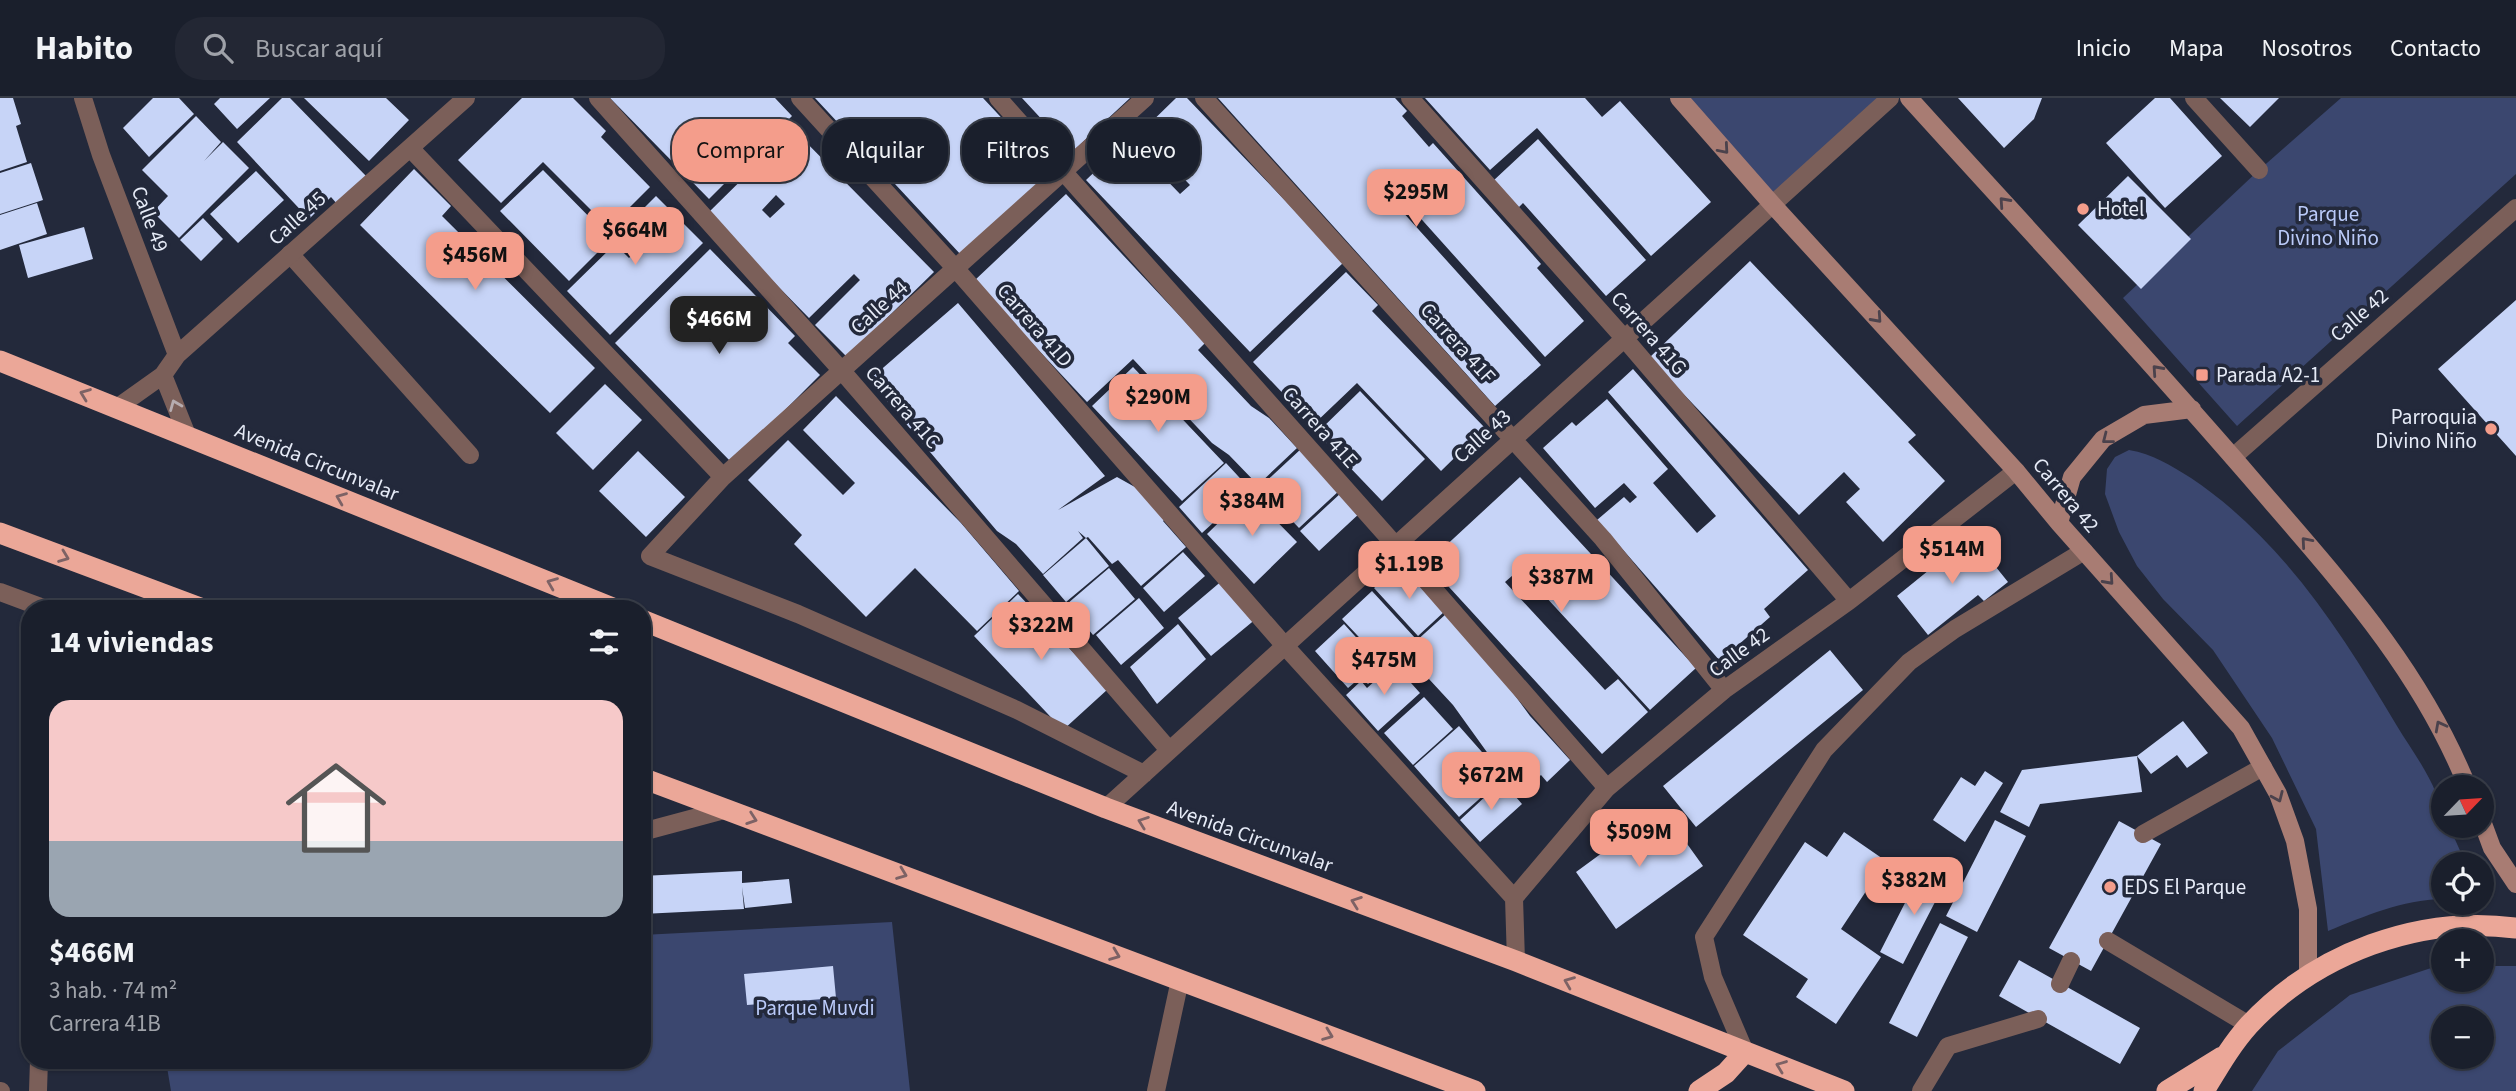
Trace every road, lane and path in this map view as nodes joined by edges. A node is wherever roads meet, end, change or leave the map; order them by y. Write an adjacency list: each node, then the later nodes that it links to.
1 (83, 98): 24 (street, Calle 49)
2 (466, 98): 14 (street, Calle 45)
3 (598, 98): 26 (street, Carrera 41C)
4 (800, 98): 22 (street, Carrera 41D)
5 (998, 98): 13 (street, Carrera 41E)
6 (1145, 98): 15 (street, Calle 44)
7 (1205, 98): 31 (street, Carrera 41F)
8 (1410, 98): 23 (street, Carrera 41G)
9 (1679, 98): 19 (street, Carrera 42, one-way to 19)
10 (1890, 98): 19 (street, Calle 43)
11 (1909, 98): 29 (street, one-way to 11)
12 (2194, 98): 16 (street)
13 (1016, 119)
14 (410, 148): 21 (street, Calle 45); 35 (street)
15 (1073, 163)
16 (2259, 170)
17 (1052, 182): 22 (street, Calle 44)
18 (1072, 182): 38 (street, Carrera 41E)
19 (1772, 204): 23 (street, Calle 43); 34 (street, Carrera 42, one-way to 34)
20 (2516, 208): 33 (street, Calle 42)
21 (290, 254): 24 (street, Calle 45); 32 (street)
22 (956, 269): 26 (street, Calle 44); 48 (street, Carrera 41D)
23 (1624, 338): 31 (street, Calle 43); 46 (street, Carrera 41G)
24 (177, 355): 27 (street, Calle 45)
25 (0, 361): 28 (highway, Avenida Circunvalar, one-way to 25)
26 (842, 371): 35 (street, Calle 44); 50 (street, Carrera 41C)
27 (163, 374): 28 (street, Calle 45); 30 (street, one-way to 27)
28 (118, 407): 30 (highway, Avenida Circunvalar)
29 (2192, 409): 33 (street); 36 (street, one-way to 36)
30 (187, 435): 45 (highway, Avenida Circunvalar, one-way to 30)
31 (1514, 438): 38 (street, Calle 43); 49 (street, Carrera 41F)
32 (470, 455)
33 (2232, 457): 53 (street, one-way to 33)
34 (2016, 471): 36 (street, Carrera 42); 46 (street, Calle 42)
35 (723, 477): 52 (street, Calle 44)
36 (2059, 523): 39 (street, Carrera 42)
37 (0, 533): 40 (highway, one-way to 40)
38 (1396, 546): 48 (street, Calle 43); 55 (street, Carrera 41E)
39 (2084, 551): 51 (street, Carrera 42, one-way to 51); 72 (street)
40 (144, 587): 43 (street); 44 (highway)
41 (0, 592): 42 (street)
42 (21, 600)
43 (157, 600)
44 (179, 600)
45 (593, 600)
46 (1849, 601): 49 (street, Calle 42)
47 (651, 624): 56 (highway, Avenida Circunvalar)
48 (1285, 646): 50 (street, Calle 43); 62 (street, Carrera 41D)
49 (1724, 690): 55 (street, Calle 42)
50 (1170, 750): 52 (street, Calle 43)
51 (2263, 767): 59 (street); 67 (street, Carrera 42, one-way to 67)
52 (1144, 774): 56 (street, Calle 43)
53 (2462, 775)
54 (651, 782): 57 (highway)
55 (1607, 789): 62 (street, Calle 42)
56 (1106, 808): 65 (highway, Avenida Circunvalar, one-way to 56)
57 (724, 810): 58 (street); 68 (highway, one-way to 68)
58 (651, 830)
59 (2143, 834)
60 (2488, 838): 61 (street)
61 (2516, 884)
62 (1514, 898): 65 (street)
63 (2516, 928): 67 (highway)
64 (2108, 941): 71 (street)
65 (1517, 961): 72 (highway, Avenida Circunvalar, one-way to 65)
66 (2071, 961): 69 (street)
67 (2308, 975): 71 (highway)
68 (1180, 980): 75 (highway, one-way to 75); 77 (street)
69 (2060, 984)
70 (2038, 1019): 80 (street)
71 (2249, 1025): 73 (highway)
72 (1745, 1052): 78 (highway); 79 (highway, Avenida Circunvalar, one-way to 72)
73 (2224, 1056): 81 (highway); 82 (highway)
74 (39, 1069): 76 (street)
75 (1467, 1090)
76 (38, 1091)
77 (1156, 1091)
78 (1699, 1091)
79 (1844, 1091)
80 (1922, 1091)
81 (2167, 1091)
82 (2204, 1091)

